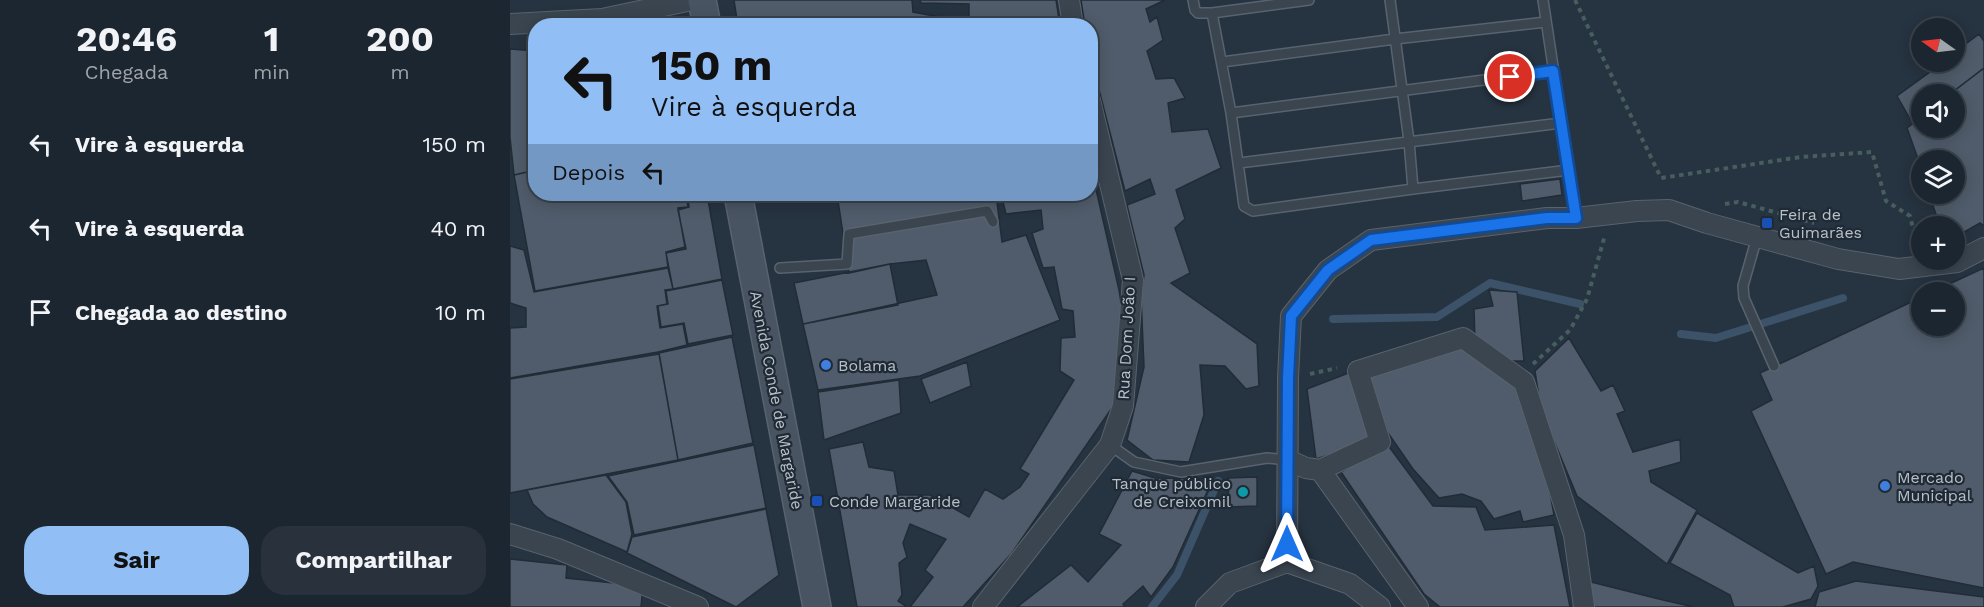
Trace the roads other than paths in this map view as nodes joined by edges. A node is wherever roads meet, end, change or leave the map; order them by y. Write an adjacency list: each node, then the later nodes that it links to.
1 (692, 0): 9 (street)
2 (702, 0): 10 (main road)
3 (1069, 0): 11 (street)
4 (1193, 0): 8 (lane)
5 (1309, 0): 8 (lane)
6 (1390, 0): 15 (lane)
7 (1543, 0): 12 (lane)
8 (1212, 13): 16 (lane)
9 (607, 18)
10 (705, 18)
11 (1072, 18)
12 (1546, 22): 15 (lane); 17 (lane)
13 (528, 23): 14 (street)
14 (510, 24)
15 (1395, 39): 16 (lane); 18 (lane)
16 (1222, 62): 19 (lane)
17 (1553, 71): 18 (lane); 20 (lane)
18 (1403, 91): 19 (lane); 22 (lane)
19 (1231, 113): 23 (lane)
20 (1562, 123): 22 (lane); 24 (lane)
21 (1098, 133): 33 (street, Rua Dom João I)
22 (1409, 141): 23 (lane); 25 (lane)
23 (1239, 163): 25 (lane)
24 (1569, 170): 25 (lane); 27 (lane)
25 (1413, 189)
26 (739, 201): 39 (main road, Avenida Conde de Margaride)
27 (1576, 218): 29 (street); 34 (street)
28 (993, 222): 31 (lane)
29 (1757, 237): 30 (street); 32 (lane)
30 (1984, 248)
31 (780, 268)
32 (1774, 366)
33 (1110, 445): 34 (lane); 40 (street, Rua Dom João I)
34 (1279, 459): 35 (street); 37 (street)
35 (1320, 470): 43 (street); 44 (street)
36 (510, 534): 38 (street)
37 (1287, 562): 41 (street); 42 (street)
38 (698, 607)
39 (817, 607)
40 (983, 607)
41 (1206, 607)
42 (1380, 607)
43 (1418, 607)
44 (1584, 607)

